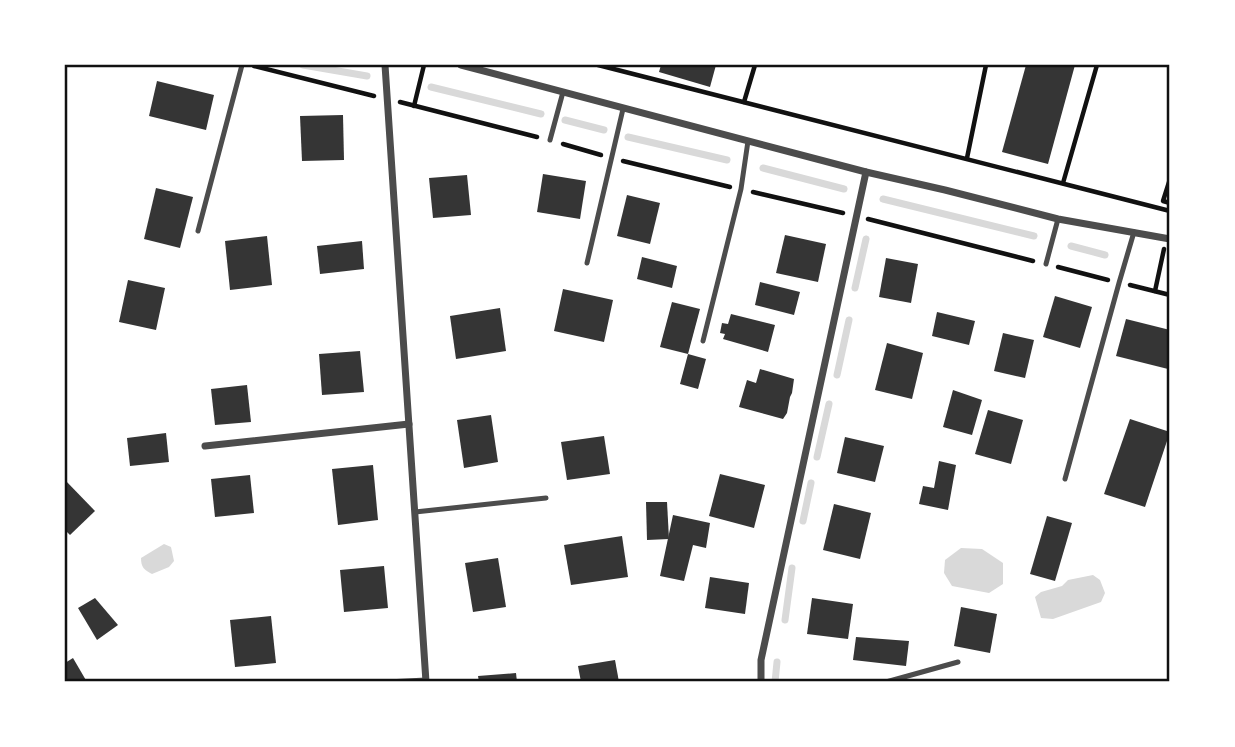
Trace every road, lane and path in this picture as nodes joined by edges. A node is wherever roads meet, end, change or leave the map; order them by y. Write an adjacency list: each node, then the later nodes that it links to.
1 (242, 65): 28 (lane)
2 (250, 65): 12 (path)
3 (385, 65): 12 (street)
4 (424, 65): 14 (path)
5 (461, 65): 11 (street)
6 (598, 65): 10 (path)
7 (755, 65): 13 (path)
8 (986, 65): 19 (path)
9 (1097, 65): 22 (path)
10 (624, 68): 13 (path)
11 (563, 92): 15 (street); 16 (lane)
12 (387, 99): 14 (path); 37 (street)
13 (744, 102): 19 (path)
14 (414, 106): 16 (path)
15 (623, 109): 17 (street); 18 (lane)
16 (550, 140): 18 (path)
17 (748, 141): 20 (street); 23 (lane)
18 (611, 158): 23 (path); 31 (lane)
19 (967, 158): 22 (path)
20 (866, 172): 26 (street); 27 (street)
21 (1170, 178): 24 (path)
22 (1063, 183): 25 (path)
23 (741, 189): 26 (path); 36 (lane)
24 (1170, 203)
25 (1170, 211)
26 (858, 217): 32 (path); 45 (street)
27 (1058, 219): 29 (street); 32 (lane)
28 (198, 231)
29 (1135, 232): 30 (street); 33 (lane)
30 (1169, 239): 34 (path)
31 (587, 263)
32 (1046, 264): 33 (path)
33 (1119, 283): 34 (path); 39 (lane)
34 (1155, 291): 35 (path)
35 (1170, 295)
36 (703, 341)
37 (409, 424): 38 (street); 41 (street)
38 (205, 446)
39 (1065, 479)
40 (546, 498): 41 (lane)
41 (415, 512): 43 (street)
42 (958, 662): 46 (lane)
43 (426, 681): 44 (lane)
44 (387, 682)
45 (761, 682)
46 (886, 682)

